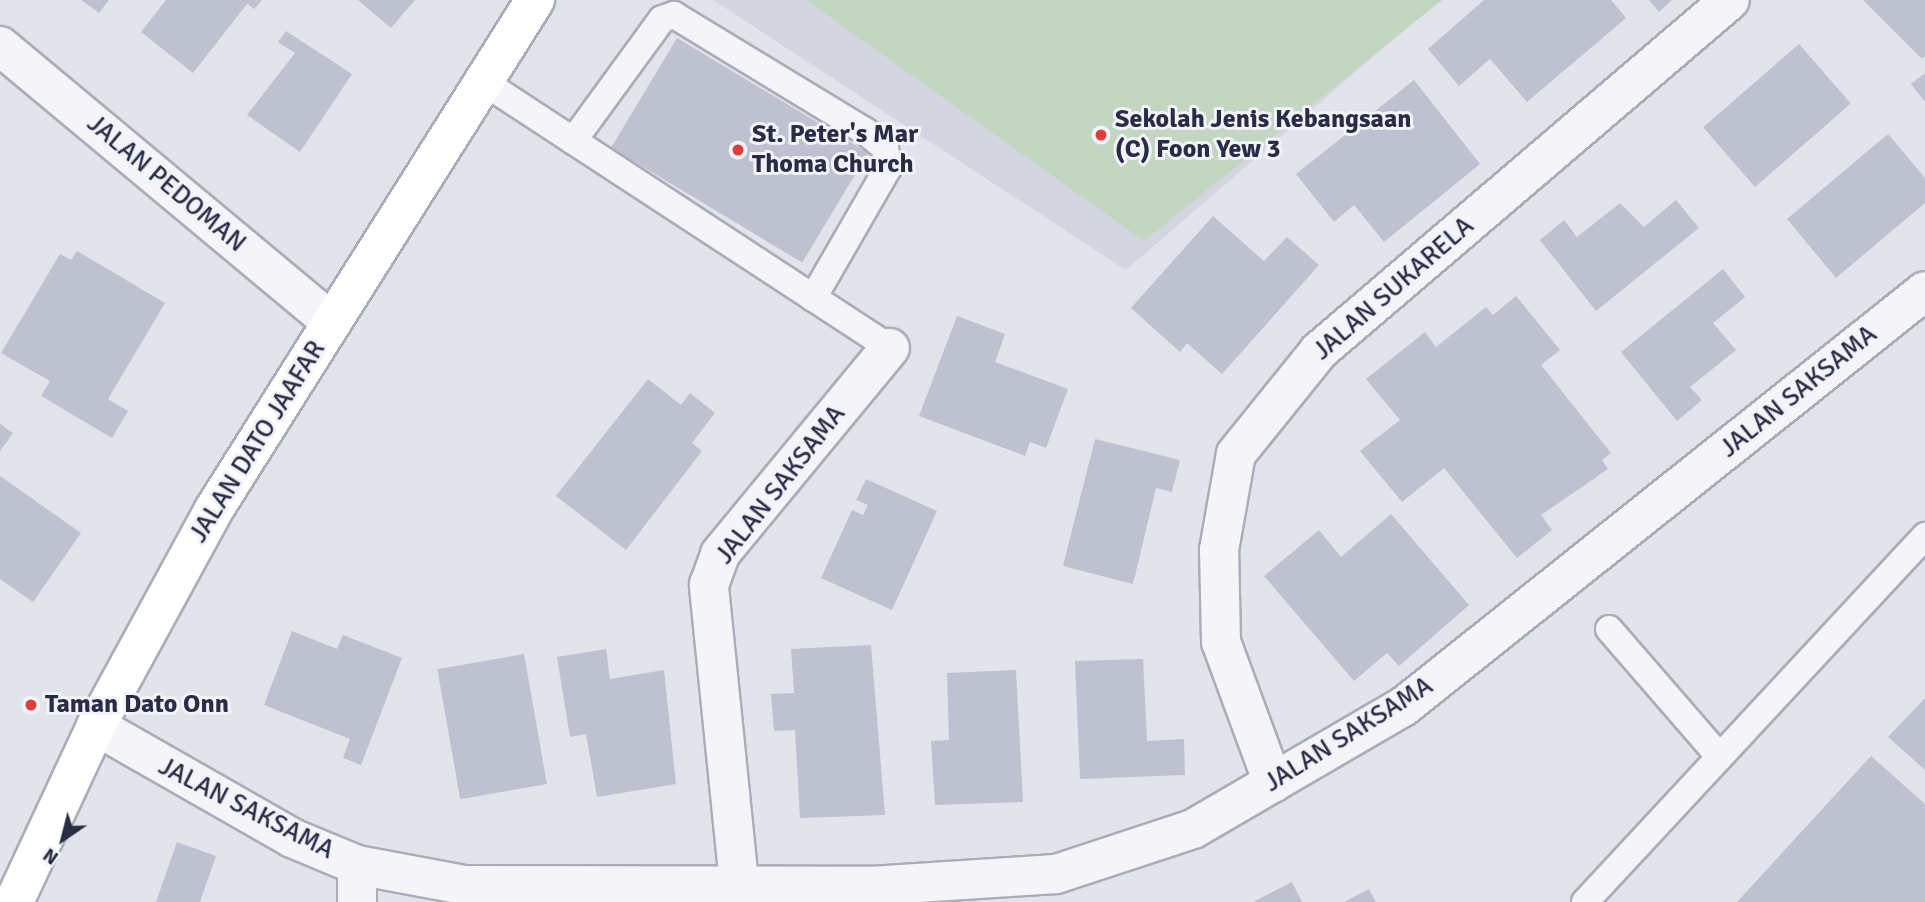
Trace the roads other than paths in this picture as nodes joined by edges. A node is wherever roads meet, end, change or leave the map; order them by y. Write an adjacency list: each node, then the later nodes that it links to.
1 (535, 0): 4 (main road, JALAN DATO JAAFAR)
2 (1730, 0): 14 (street, JALAN SUKARELA)
3 (0, 46): 8 (street, JALAN PEDOMAN)
4 (482, 81): 5 (lane); 8 (main road, JALAN DATO JAAFAR)
5 (573, 141): 7 (lane); 7 (lane)
6 (1925, 291): 14 (street, JALAN SAKSAMA)
7 (813, 299): 9 (lane)
8 (332, 323): 12 (main road, JALAN DATO JAAFAR)
9 (890, 348): 17 (street, JALAN SAKSAMA)
10 (1925, 536): 13 (lane)
11 (1609, 629): 13 (lane)
12 (96, 726): 15 (street, JALAN SAKSAMA); 16 (main road, JALAN DATO JAAFAR)
13 (1720, 757): 19 (lane)
14 (1273, 783): 17 (street, JALAN SAKSAMA)
15 (357, 865): 17 (street, JALAN SAKSAMA); 18 (street)
16 (22, 894)
17 (740, 895)
18 (357, 902)
19 (1586, 902)

